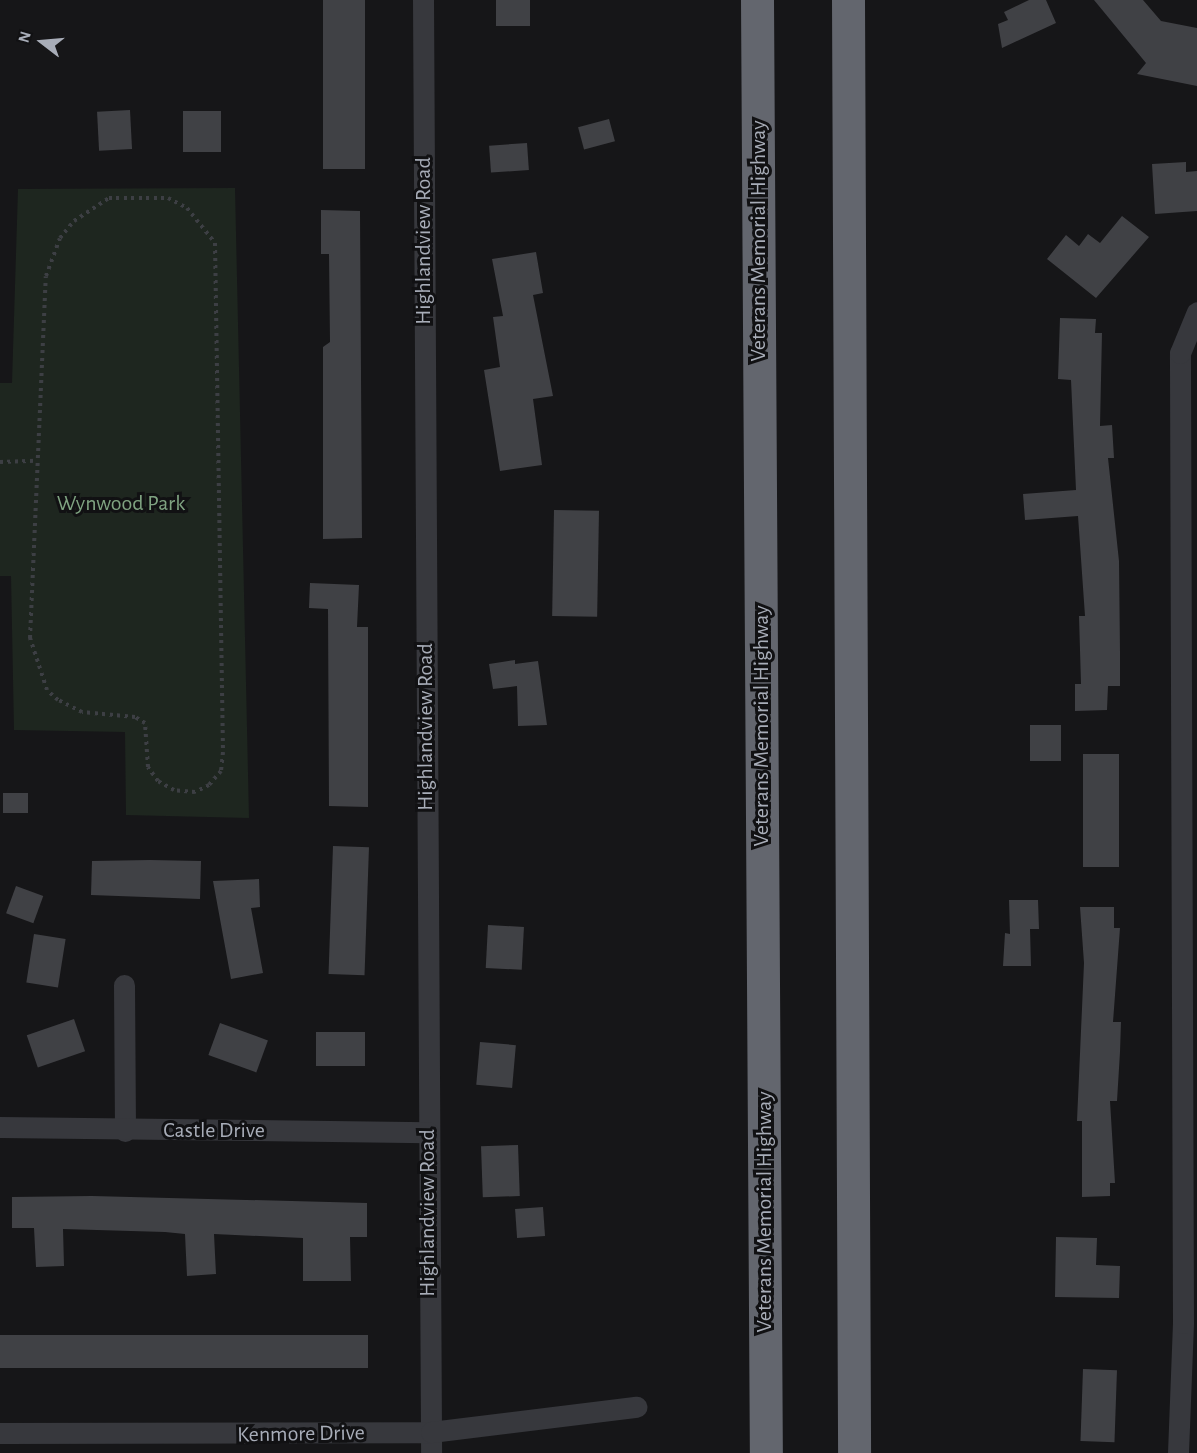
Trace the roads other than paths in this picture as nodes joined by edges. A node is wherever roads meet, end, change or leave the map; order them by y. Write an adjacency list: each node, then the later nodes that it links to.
1 (423, 0): 8 (street, Highlandview Road)
2 (757, 0): 13 (highway, Veterans Memorial Highway)
3 (848, 0): 14 (highway)
4 (1197, 312): 9 (street)
5 (124, 985): 7 (street)
6 (0, 1127): 7 (street, Castle Drive)
7 (125, 1131): 8 (street, Castle Drive)
8 (428, 1132): 12 (street, Highlandview Road)
9 (1190, 1322): 15 (street)
10 (636, 1407): 12 (street, Kenmore Drive)
11 (0, 1433): 12 (street, Kenmore Drive)
12 (431, 1443)
13 (766, 1453)
14 (854, 1453)
15 (1178, 1453)

